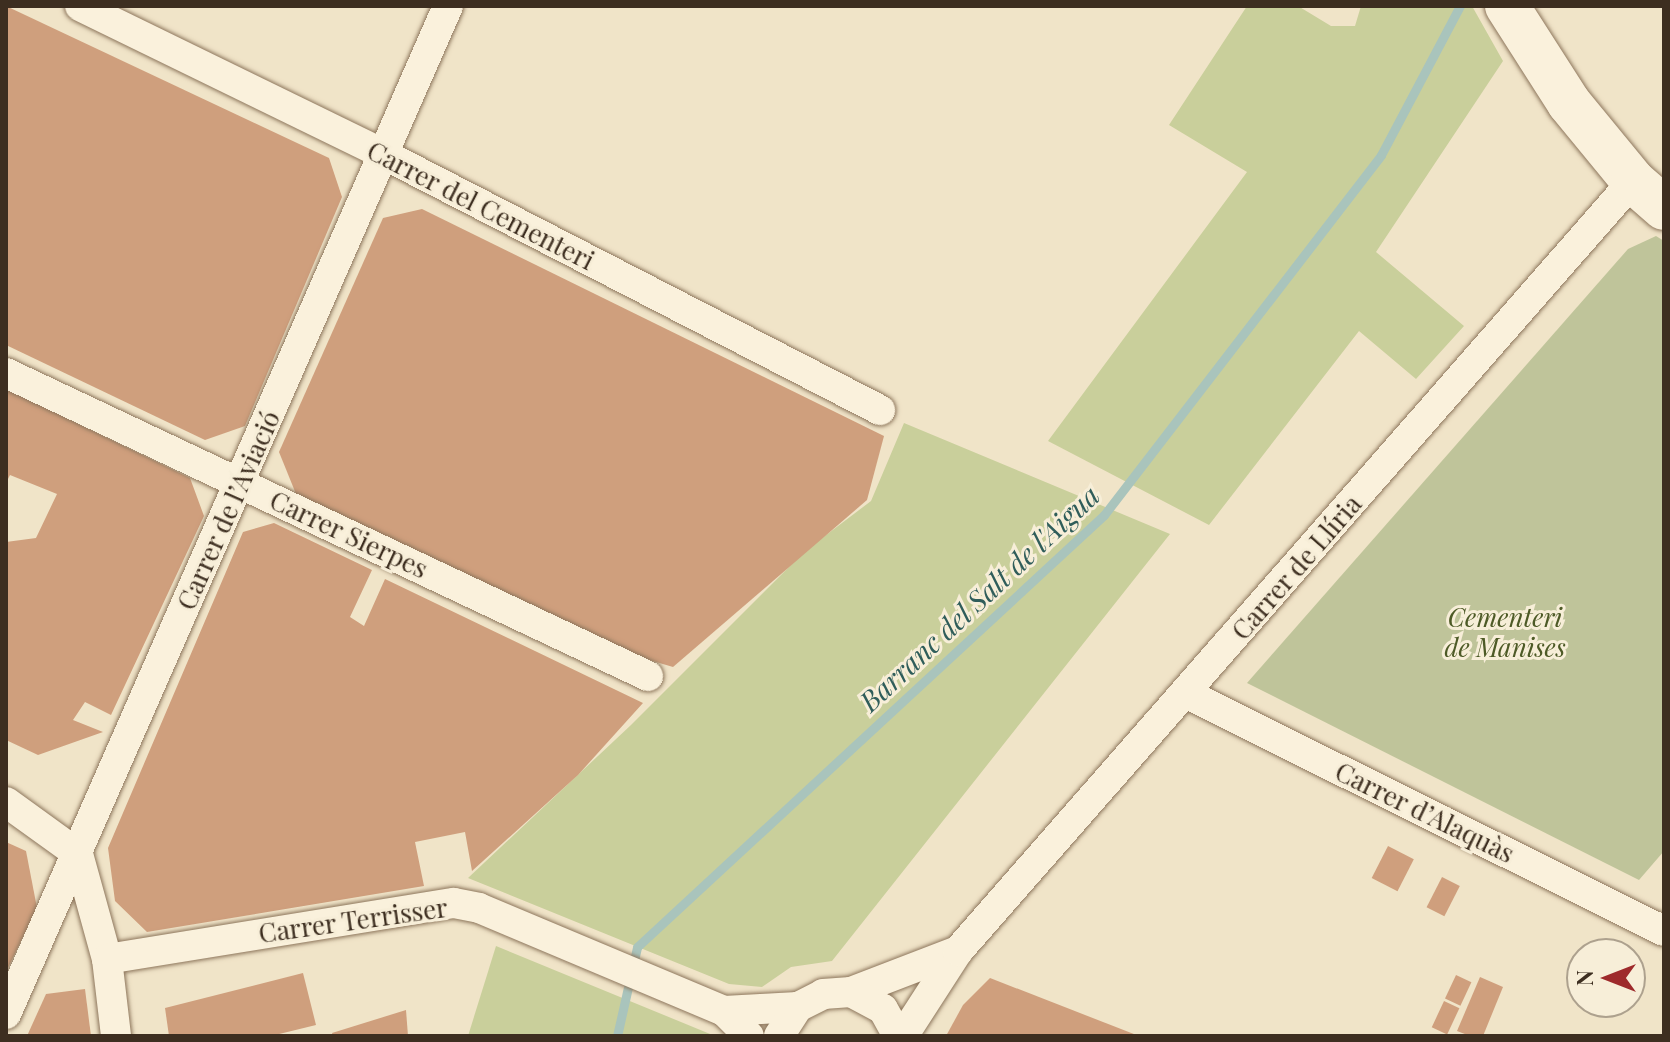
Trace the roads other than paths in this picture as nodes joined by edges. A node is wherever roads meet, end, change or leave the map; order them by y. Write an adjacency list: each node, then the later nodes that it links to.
1 (80, 6): 4 (street, Carrer del Cementeri)
2 (448, 6): 4 (street, Carrer de l’Aviació)
3 (1507, 6): 5 (street)
4 (385, 155): 7 (street, Carrer del Cementeri); 8 (street, Carrer de l’Aviació)
5 (1648, 194): 10 (street, Carrer de Llíria)
6 (6, 373): 8 (street, Carrer Sierpes)
7 (880, 410)
8 (240, 483): 9 (street, Carrer Sierpes); 12 (street, Carrer de l’Aviació)
9 (648, 676)
10 (1185, 693): 13 (street, Carrer d’Alaquàs); 14 (street, Carrer de Llíria)
11 (6, 802): 12 (street)
12 (78, 854): 15 (street); 19 (street, Carrer de l’Aviació)
13 (1664, 931)
14 (958, 951): 16 (street, Carrer de Llíria); 23 (street, Carrer de Llíria)
15 (107, 959): 18 (street, Carrer Terrisser); 20 (street)
16 (851, 992): 17 (street, Carrer de Llíria); 23 (street)
17 (798, 1007): 18 (street, Carrer Terrisser); 22 (street)
18 (724, 1011): 21 (street, Carrer Terrisser)
19 (6, 1014)
20 (116, 1036)
21 (749, 1036)
22 (779, 1036)
23 (900, 1036)

